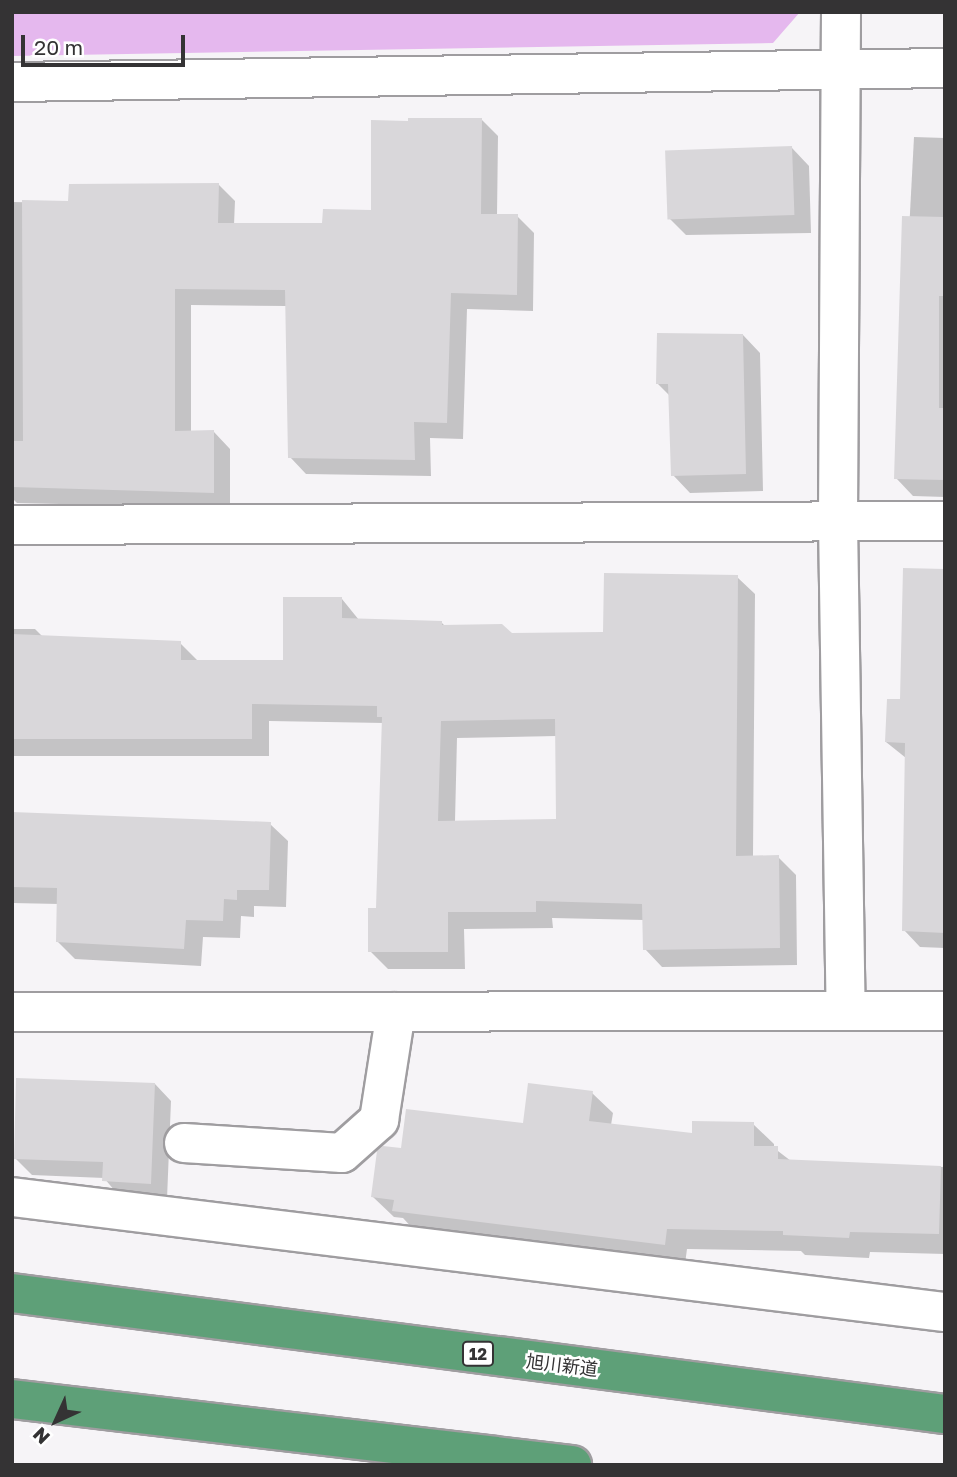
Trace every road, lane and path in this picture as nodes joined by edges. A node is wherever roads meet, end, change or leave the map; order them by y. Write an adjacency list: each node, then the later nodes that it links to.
1 (841, 12): 2 (street)
2 (839, 68): 3 (street); 4 (street); 5 (street)
3 (945, 68)
4 (12, 82)
5 (838, 522): 6 (street); 7 (street); 8 (street)
6 (945, 522)
7 (12, 524)
8 (846, 1011): 9 (street); 11 (street)
9 (945, 1011)
10 (12, 1012): 11 (street)
11 (396, 1012): 12 (street)
12 (184, 1143)
13 (12, 1197): 15 (street)
14 (12, 1293): 17 (highway, 旭川新道 / 12)
15 (945, 1312)
16 (12, 1399): 18 (highway)
17 (945, 1414)
18 (572, 1465)

